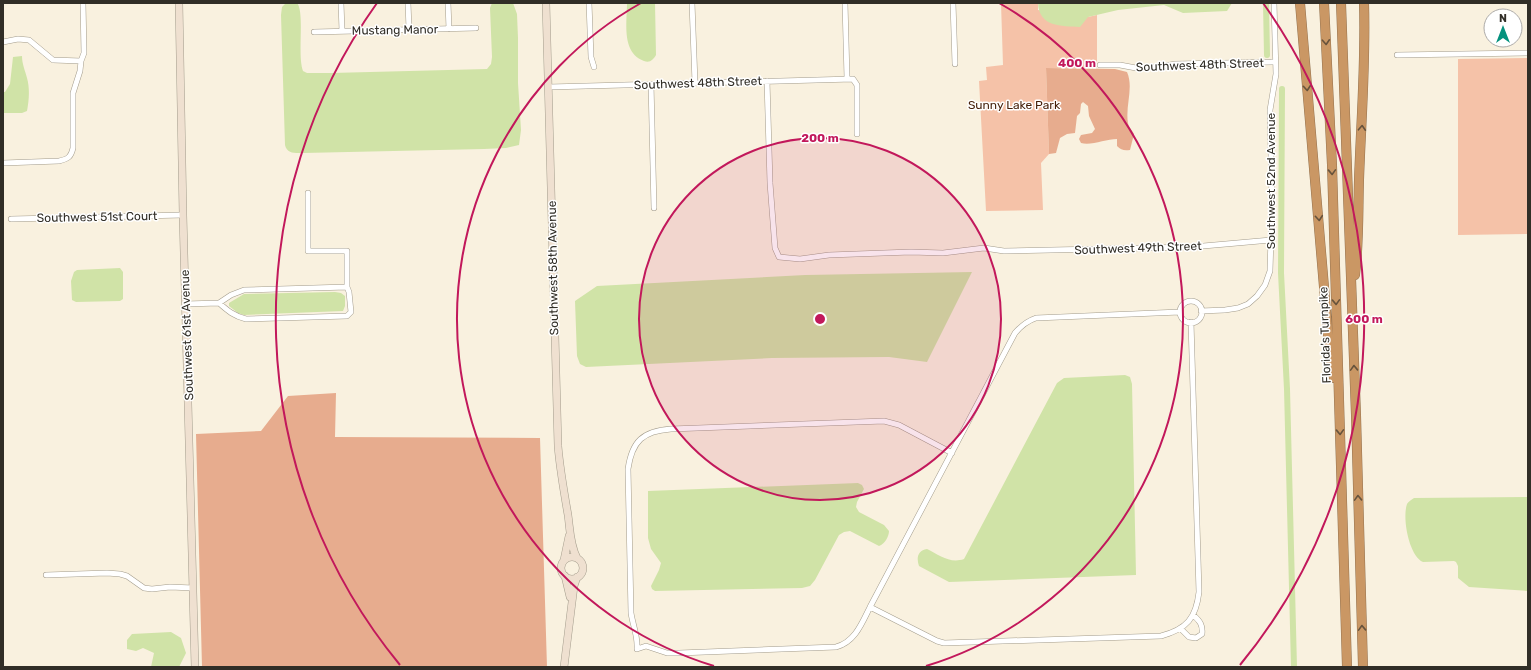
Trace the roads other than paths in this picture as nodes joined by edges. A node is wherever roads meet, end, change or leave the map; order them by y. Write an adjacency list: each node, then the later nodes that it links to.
1 (83, 3): 24 (street)
2 (179, 3): 38 (street, Southwest 61st Avenue)
3 (341, 3): 19 (street)
4 (408, 3): 18 (street)
5 (448, 3): 17 (street)
6 (546, 3): 33 (street, Southwest 58th Avenue)
7 (589, 3): 28 (street)
8 (692, 3): 31 (street)
9 (845, 3): 29 (street)
10 (953, 3): 26 (street)
11 (1274, 3): 25 (street, Southwest 52nd Avenue)
12 (1300, 3): 48 (highway, one-way to 48)
13 (1324, 3): 48 (highway, Florida's Turnpike, one-way to 48)
14 (1341, 3): 44 (highway)
15 (1364, 3): 44 (highway, one-way to 15)
16 (476, 28): 17 (street, Mustang Manor)
17 (449, 29): 18 (street, Mustang Manor)
18 (408, 30): 19 (street, Mustang Manor)
19 (342, 31): 20 (street, Mustang Manor)
20 (314, 32)
21 (3, 42): 24 (street)
22 (1528, 53): 23 (street)
23 (1397, 55)
24 (81, 61): 35 (street)
25 (1275, 62): 27 (street, Southwest 48th Street); 40 (street, Southwest 52nd Avenue)
26 (955, 64)
27 (1100, 65)
28 (594, 67)
29 (847, 78): 30 (street, Southwest 48th Street); 34 (street)
30 (767, 81): 31 (street, Southwest 48th Street); 40 (street, Southwest 49th Street)
31 (695, 83): 32 (street, Southwest 48th Street)
32 (651, 84): 33 (street, Southwest 48th Street); 37 (street)
33 (549, 86): 50 (street, Southwest 58th Avenue)
34 (857, 134)
35 (3, 163)
36 (308, 193): 41 (street)
37 (654, 208)
38 (183, 215): 39 (street, Southwest 51st Court); 43 (street, Southwest 61st Avenue)
39 (11, 219)
40 (1271, 240): 45 (street, Southwest 52nd Avenue)
41 (347, 287): 42 (street); 42 (street)
42 (219, 303): 43 (street)
43 (186, 304): 56 (street, Southwest 61st Avenue)
44 (1352, 306): 64 (highway, one-way to 44)
45 (1202, 311): 46 (street); 47 (street)
46 (1180, 312): 47 (street); 49 (street)
47 (1191, 322): 59 (street)
48 (1339, 403): 63 (highway, Florida's Turnpike, one-way to 63)
49 (952, 453): 58 (street); 58 (street)
50 (570, 532): 51 (street, Southwest 58th Avenue); 52 (street, Southwest 58th Avenue)
51 (577, 558): 52 (street); 55 (street)
52 (564, 560): 54 (street)
53 (46, 575): 56 (street)
54 (565, 576): 55 (street); 57 (street)
55 (577, 577): 57 (street)
56 (193, 588): 61 (street, Southwest 61st Avenue)
57 (571, 604): 62 (street)
58 (870, 607): 60 (street)
59 (1194, 615): 60 (street); 60 (street)
60 (1181, 629)
61 (195, 667)
62 (564, 667)
63 (1347, 667)
64 (1363, 667)

